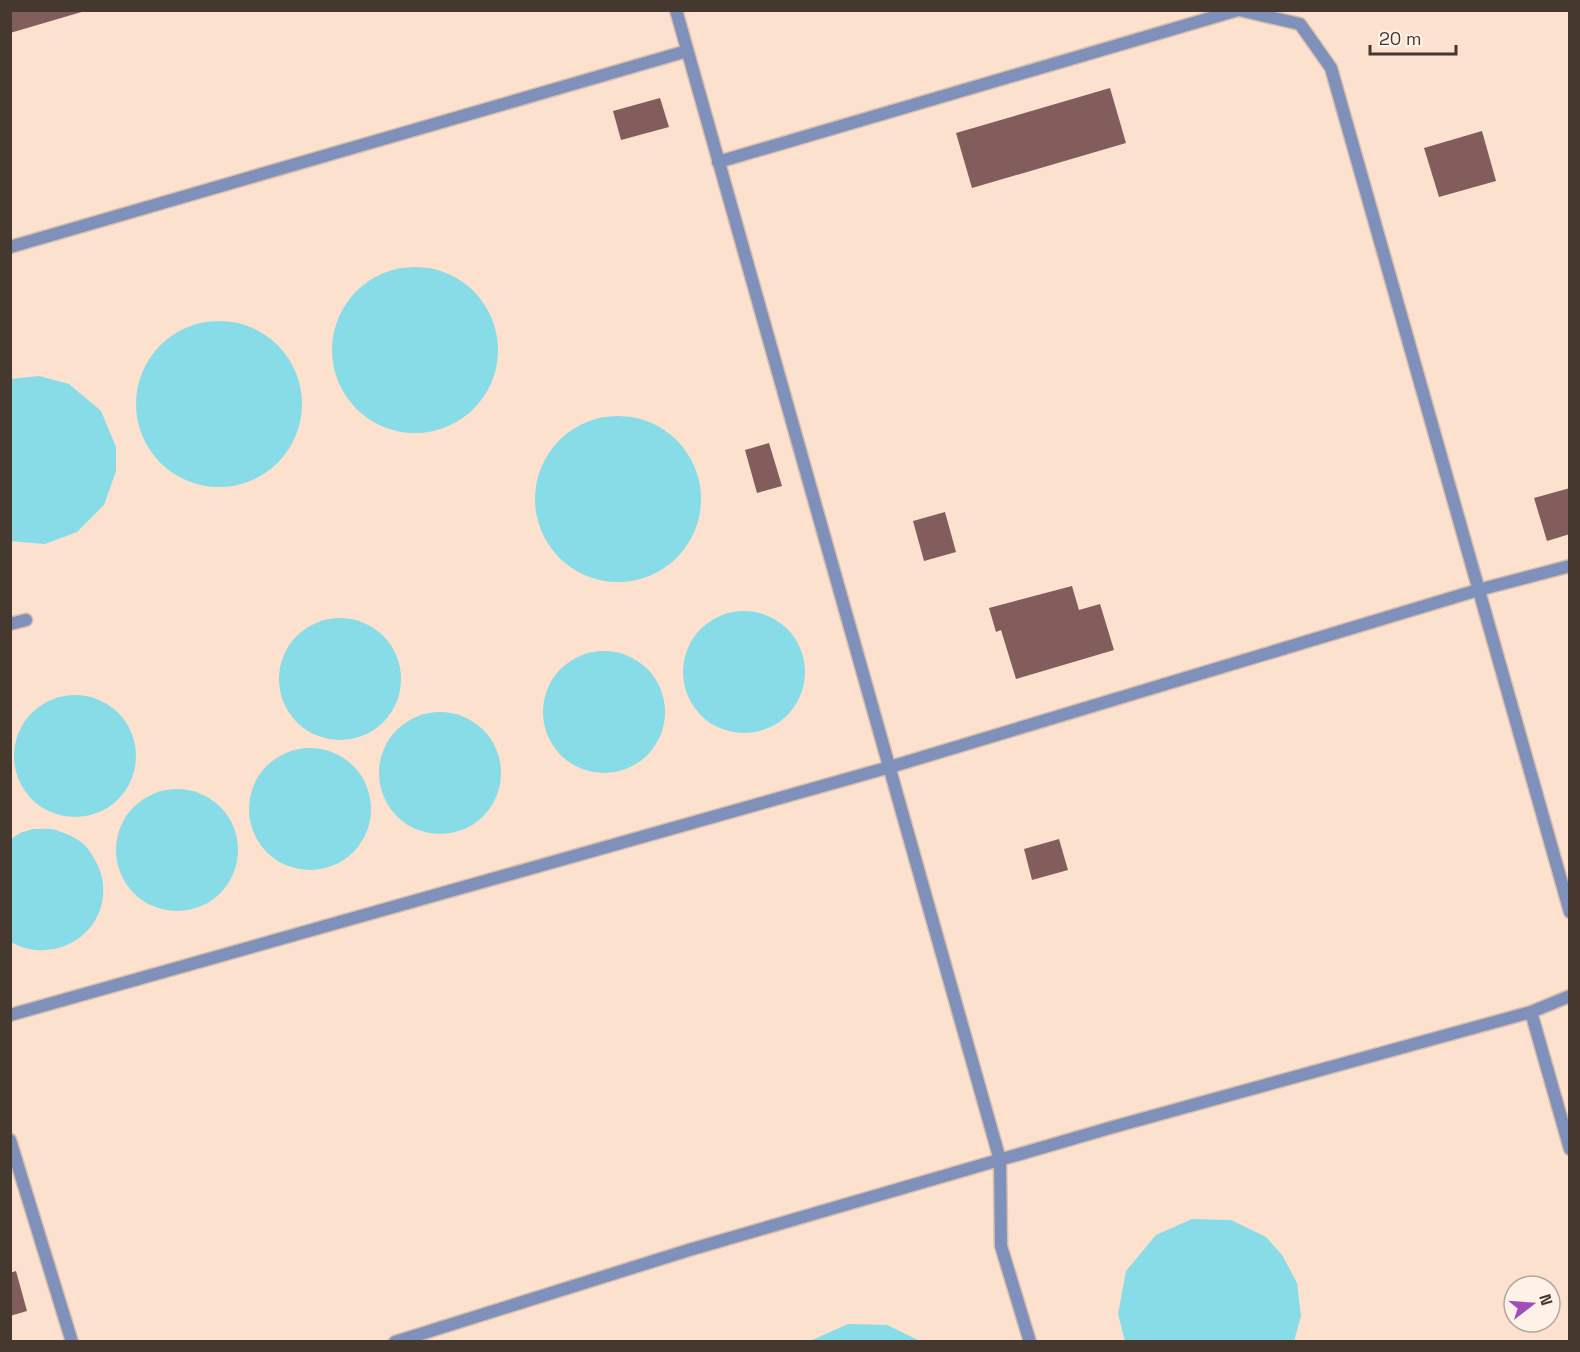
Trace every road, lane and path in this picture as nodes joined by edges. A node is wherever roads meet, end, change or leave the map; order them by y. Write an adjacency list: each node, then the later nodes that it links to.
1 (676, 10): 3 (lane)
2 (1239, 10): 4 (lane); 7 (lane)
3 (687, 51): 4 (lane); 5 (lane)
4 (718, 162): 10 (lane)
5 (10, 247)
6 (1569, 566): 7 (lane)
7 (1478, 590): 10 (lane); 11 (lane)
8 (26, 620): 9 (lane)
9 (10, 624)
10 (890, 766): 14 (lane); 17 (lane)
11 (1569, 912)
12 (1569, 996): 13 (lane)
13 (1531, 1012): 16 (lane); 17 (lane)
14 (10, 1015)
15 (10, 1140): 18 (lane)
16 (1569, 1149)
17 (1000, 1160): 19 (lane); 20 (lane)
18 (72, 1341)
19 (395, 1341)
20 (1029, 1341)

